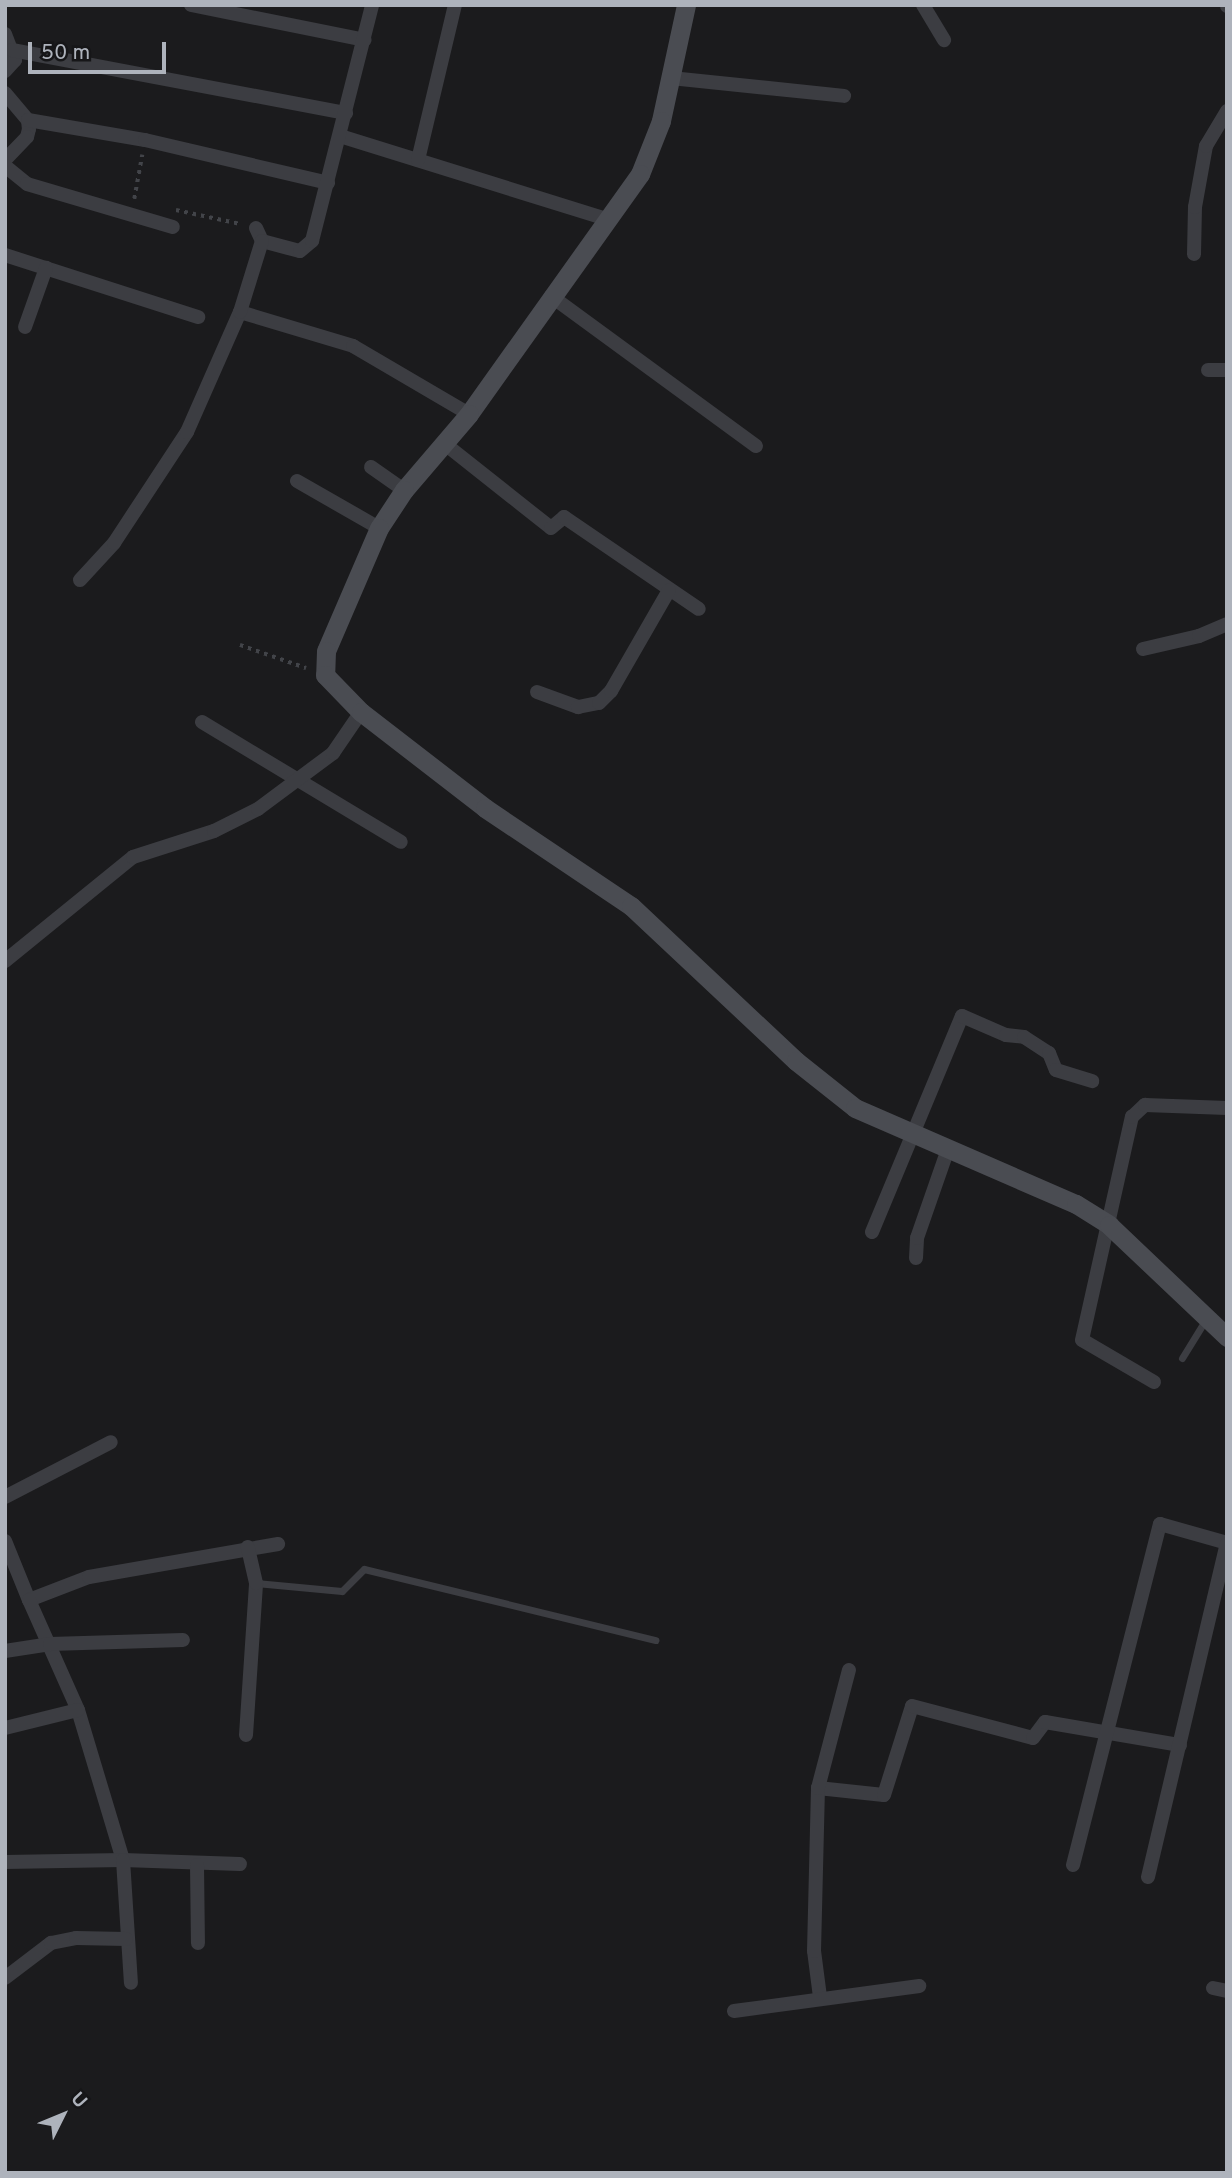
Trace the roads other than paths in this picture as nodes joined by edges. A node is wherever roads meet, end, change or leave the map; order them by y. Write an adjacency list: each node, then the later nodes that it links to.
1 (191, 5): 7 (street)
2 (372, 5): 7 (street)
3 (455, 5): 19 (street)
4 (686, 5): 11 (street)
5 (923, 5): 8 (street)
6 (5, 34): 9 (street)
7 (364, 40): 15 (street)
8 (944, 40)
9 (12, 50): 10 (street); 15 (street)
10 (5, 71)
11 (671, 78): 13 (street); 22 (street)
12 (5, 93): 16 (street)
13 (844, 96)
14 (1227, 111): 24 (street)
15 (346, 113): 17 (street)
16 (29, 120): 18 (street); 21 (street)
17 (340, 136): 19 (street); 21 (street)
18 (5, 160)
19 (418, 160): 22 (street)
20 (5, 166): 23 (street)
21 (328, 183): 28 (street)
22 (610, 220): 27 (street)
23 (173, 227)
24 (1194, 254)
25 (5, 255): 26 (street)
26 (46, 268): 29 (street); 30 (street)
27 (551, 296): 33 (street); 35 (street)
28 (240, 312): 33 (street); 40 (street)
29 (198, 317)
30 (26, 327)
31 (1208, 370): 32 (street)
32 (1227, 370)
33 (470, 414): 34 (street)
34 (445, 444): 38 (street); 41 (street)
35 (756, 446)
36 (371, 467): 38 (street)
37 (297, 481): 39 (street)
38 (404, 490): 39 (street)
39 (379, 528): 46 (street)
40 (80, 580)
41 (670, 590): 42 (street); 45 (street)
42 (699, 609)
43 (1227, 624): 44 (street)
44 (1143, 649)
45 (537, 692)
46 (361, 712): 48 (street); 53 (street)
47 (202, 722): 48 (street)
48 (297, 780): 49 (street); 50 (street)
49 (401, 842)
50 (5, 961)
51 (1092, 1081): 53 (street)
52 (1227, 1108): 55 (street)
53 (913, 1137): 54 (street); 56 (street)
54 (948, 1149): 55 (street); 57 (street)
55 (1109, 1225): 58 (street); 61 (street)
56 (872, 1232)
57 (916, 1258)
58 (1206, 1319): 59 (street); 60 (lane)
59 (1227, 1337)
60 (1182, 1358)
61 (1154, 1382)
62 (111, 1442): 63 (street)
63 (5, 1497)
64 (5, 1541): 69 (street)
65 (1227, 1543): 77 (street); 79 (street)
66 (278, 1544): 67 (street)
67 (248, 1547): 68 (street); 69 (street)
68 (256, 1583): 71 (lane); 78 (street)
69 (29, 1600): 72 (street)
70 (183, 1640): 72 (street)
71 (655, 1640)
72 (50, 1644): 73 (street); 75 (street)
73 (5, 1651)
74 (849, 1670): 80 (street)
75 (78, 1710): 76 (street); 81 (street)
76 (5, 1728)
77 (1110, 1734): 79 (street); 80 (street); 85 (street)
78 (246, 1735)
79 (1180, 1745): 86 (street)
80 (818, 1788): 92 (street)
81 (122, 1860): 82 (street); 84 (street); 87 (street)
82 (5, 1862)
83 (240, 1864): 84 (street)
84 (197, 1865): 88 (street)
85 (1073, 1865)
86 (1148, 1877)
87 (126, 1939): 89 (street); 90 (street)
88 (198, 1942)
89 (5, 1978)
90 (131, 1983)
91 (919, 1986): 92 (street)
92 (820, 1997): 93 (street)
93 (734, 2011)

